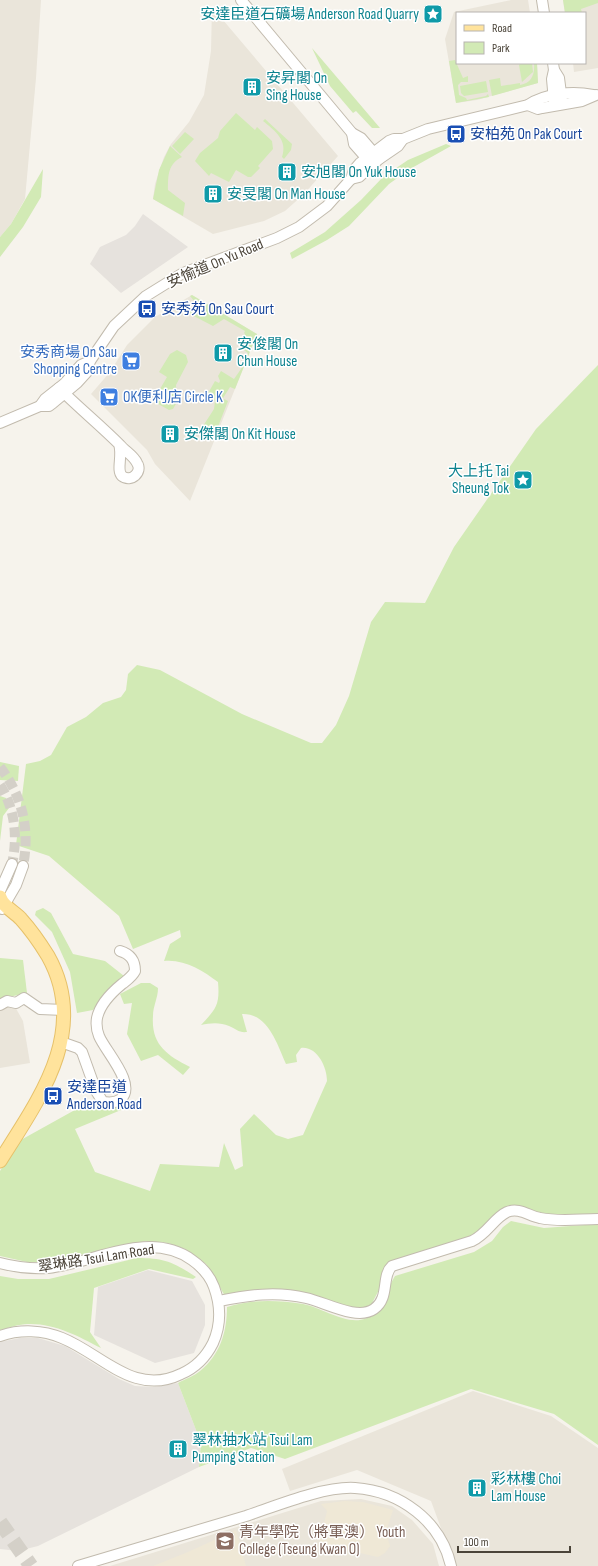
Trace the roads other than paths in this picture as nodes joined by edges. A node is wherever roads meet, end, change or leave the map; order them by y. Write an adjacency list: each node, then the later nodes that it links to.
1 (241, 0): 7 (street)
2 (542, 0): 3 (street)
3 (544, 12)
4 (553, 66): 6 (street)
5 (596, 95): 6 (street, 安愉道 On Yu Road)
6 (558, 100): 7 (street, 安愉道 On Yu Road)
7 (373, 158): 8 (street, 安愉道 On Yu Road)
8 (64, 389): 9 (street, 安愉道 On Yu Road); 10 (street)
9 (0, 423)
10 (119, 444): 11 (street); 12 (street)
11 (135, 461): 12 (street); 12 (street)
12 (121, 462)
13 (12, 864): 15 (street)
14 (23, 866): 15 (street)
15 (2, 899): 18 (main road)
16 (120, 951): 19 (street)
17 (0, 1005): 18 (street)
18 (64, 1010): 19 (main road)
19 (62, 1042): 20 (main road)
20 (0, 1161)
21 (598, 1219): 23 (street)
22 (0, 1262): 23 (street, 翠琳路 Tsui Lam Road)
23 (219, 1301): 24 (street, 翠琳路 Tsui Lam Road)
24 (0, 1336)
25 (78, 1566): 26 (street)
26 (451, 1566)

